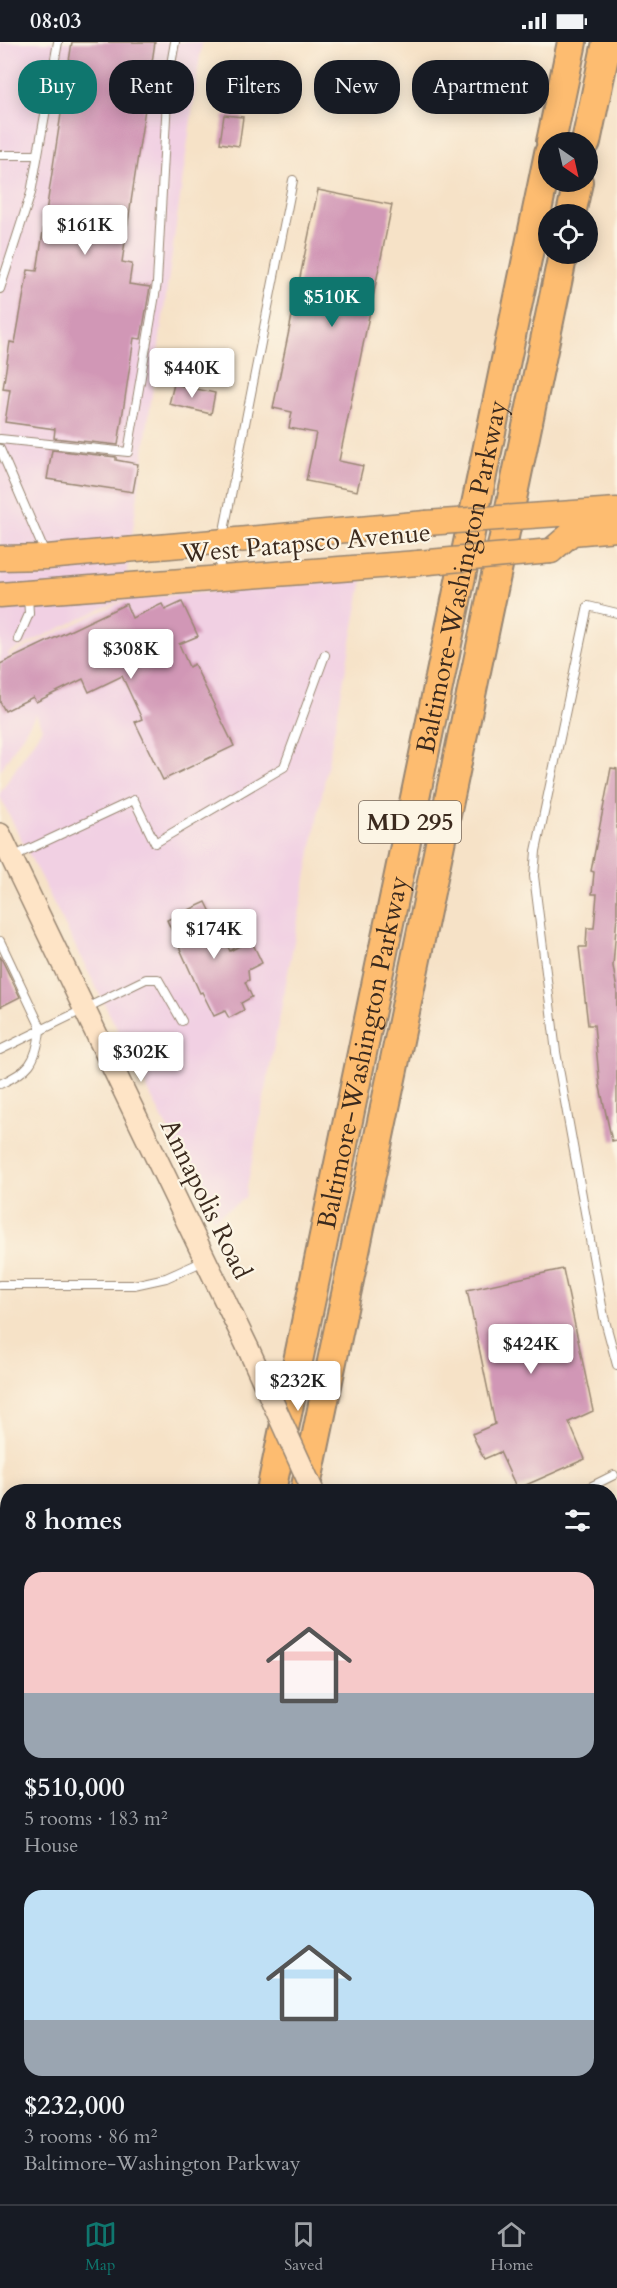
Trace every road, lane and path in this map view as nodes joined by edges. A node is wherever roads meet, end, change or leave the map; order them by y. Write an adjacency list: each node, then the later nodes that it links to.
1 (58, 42): 8 (lane)
2 (175, 42): 13 (lane)
3 (572, 42): 5 (highway)
4 (607, 42): 6 (highway)
5 (553, 132)
6 (588, 132)
7 (0, 154): 8 (lane)
8 (37, 155): 12 (lane)
9 (292, 180): 17 (lane)
10 (541, 192): 40 (highway, Baltimore-Washington Parkway / MD 295)
11 (561, 264): 41 (highway, Baltimore-Washington Parkway / MD 295)
12 (0, 289)
13 (0, 439)
14 (0, 449): 20 (lane)
15 (617, 510): 17 (main road, West Patapsco Avenue, bridge)
16 (617, 529): 19 (main road)
17 (222, 542): 20 (main road, West Patapsco Avenue); 22 (lane)
18 (617, 545): 19 (main road, West Patapsco Avenue)
19 (551, 550): 22 (main road, West Patapsco Avenue, bridge)
20 (47, 557): 21 (main road, West Patapsco Avenue)
21 (0, 558)
22 (219, 579): 23 (main road, West Patapsco Avenue)
23 (28, 593): 24 (main road, West Patapsco Avenue); 26 (lane)
24 (0, 595)
25 (617, 613): 38 (lane)
26 (18, 639)
27 (325, 655): 29 (lane)
28 (0, 834): 29 (main road, Annapolis Road)
29 (11, 858): 31 (main road, Annapolis Road)
30 (0, 941): 33 (lane)
31 (84, 1010): 32 (lane); 33 (lane); 36 (main road, Annapolis Road)
32 (182, 1021)
33 (41, 1030): 34 (lane); 35 (lane)
34 (0, 1050)
35 (0, 1084)
36 (206, 1260): 37 (lane); 42 (main road, Annapolis Road, bridge)
37 (0, 1285)
38 (617, 1365)
39 (614, 1475): 43 (lane)
40 (272, 1484)
41 (306, 1484)
42 (310, 1484)
43 (596, 1484)

